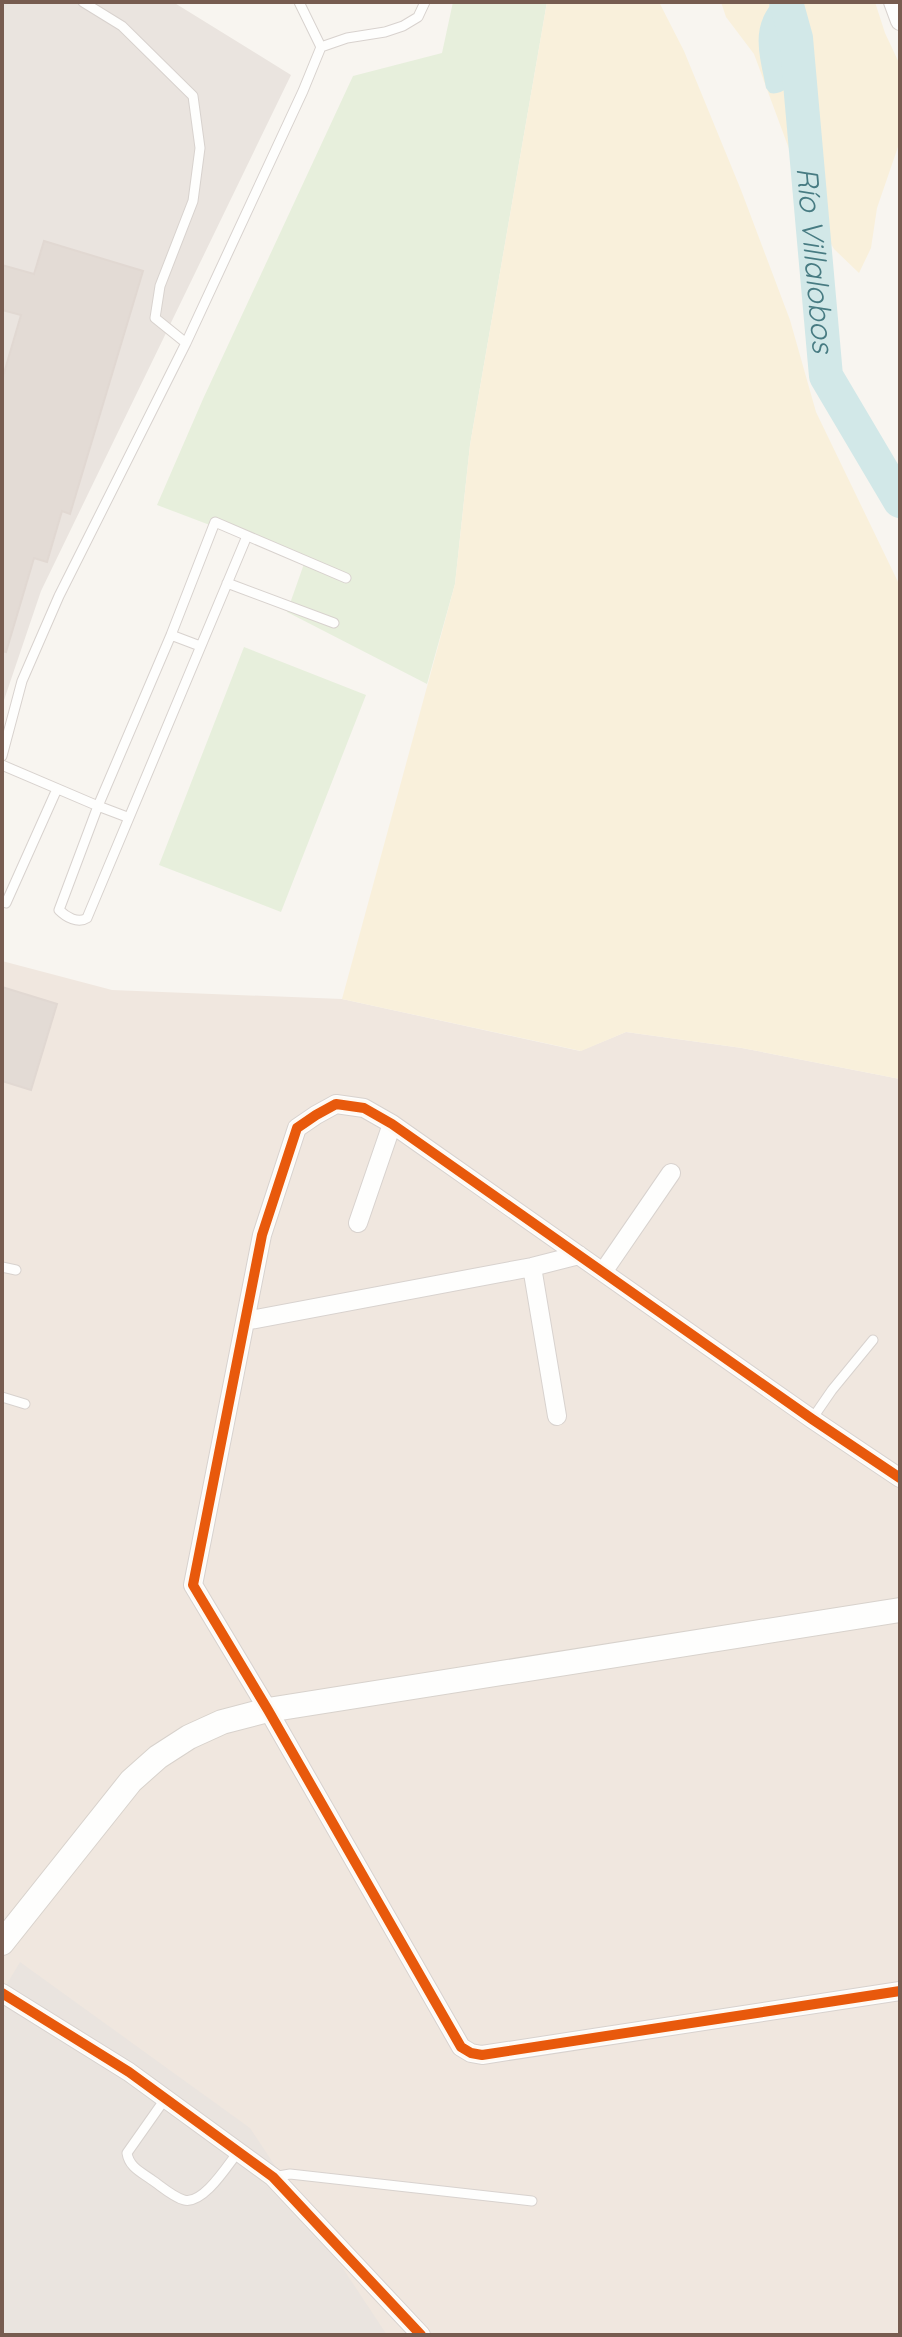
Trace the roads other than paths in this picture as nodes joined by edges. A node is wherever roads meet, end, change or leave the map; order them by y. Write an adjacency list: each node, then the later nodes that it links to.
1 (83, 2): 7 (lane)
2 (299, 2): 6 (lane)
3 (425, 2): 6 (lane)
4 (893, 2): 5 (street)
5 (900, 21)
6 (321, 47): 7 (lane)
7 (186, 343): 14 (lane)
8 (247, 536): 9 (lane); 10 (lane); 12 (lane)
9 (346, 578)
10 (227, 583): 11 (lane); 13 (lane)
11 (334, 623)
12 (171, 635): 13 (lane); 17 (lane)
13 (200, 646): 18 (lane)
14 (2, 756)
15 (2, 765): 16 (lane)
16 (57, 789): 17 (lane); 19 (lane)
17 (98, 806): 18 (lane); 18 (lane)
18 (127, 817)
19 (6, 903)
20 (392, 1124): 22 (street); 23 (street); 28 (street)
21 (671, 1173): 27 (street)
22 (358, 1223)
23 (579, 1255): 25 (street); 27 (street)
24 (2, 1267): 26 (lane)
25 (532, 1267): 28 (street); 32 (street)
26 (16, 1270)
27 (603, 1272): 33 (street)
28 (245, 1321): 36 (street)
29 (873, 1340): 33 (lane)
30 (2, 1397): 31 (lane)
31 (25, 1404)
32 (557, 1416)
33 (812, 1419): 34 (street)
34 (900, 1478)
35 (900, 1610): 36 (main road)
36 (268, 1710): 37 (main road); 38 (street)
37 (2, 1943)
38 (900, 1991)
39 (2, 1993): 40 (street)
40 (165, 2099): 41 (street); 41 (lane)
41 (238, 2152): 42 (street)
42 (273, 2177): 43 (lane); 44 (street)
43 (532, 2201)
44 (421, 2335)

